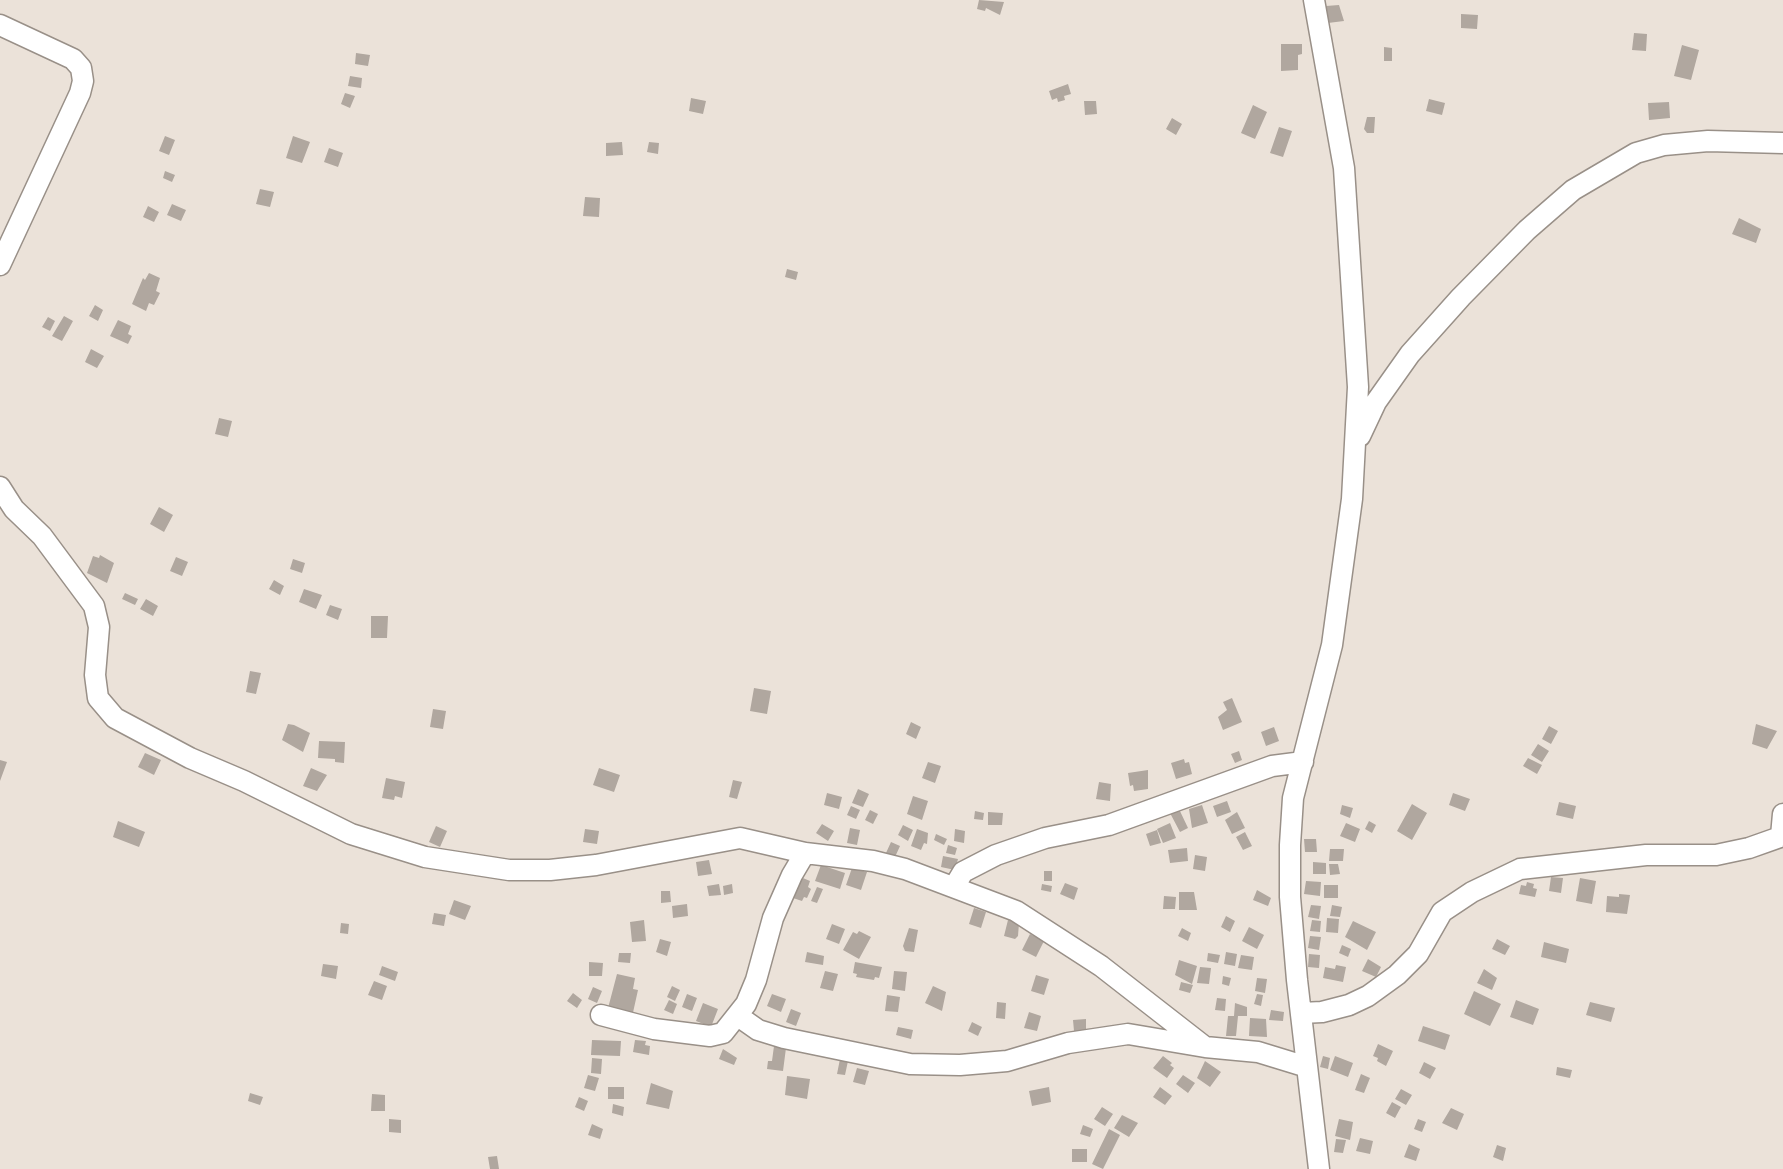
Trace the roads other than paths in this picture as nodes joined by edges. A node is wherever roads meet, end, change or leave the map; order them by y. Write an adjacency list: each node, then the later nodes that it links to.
1 (1314, 0): 5 (street)
2 (0, 25): 4 (street)
3 (1783, 143): 5 (street)
4 (0, 265)
5 (1357, 443): 7 (street)
6 (0, 487): 10 (street)
7 (1303, 762): 11 (street); 12 (street)
8 (1783, 814): 9 (street)
9 (1782, 836): 12 (street)
10 (805, 853): 11 (street); 14 (street)
11 (954, 887): 15 (street)
12 (1301, 1013): 16 (street)
13 (601, 1015): 14 (street)
14 (738, 1016): 15 (street)
15 (1205, 1047): 16 (street)
16 (1307, 1067): 17 (street)
17 (1319, 1169)

